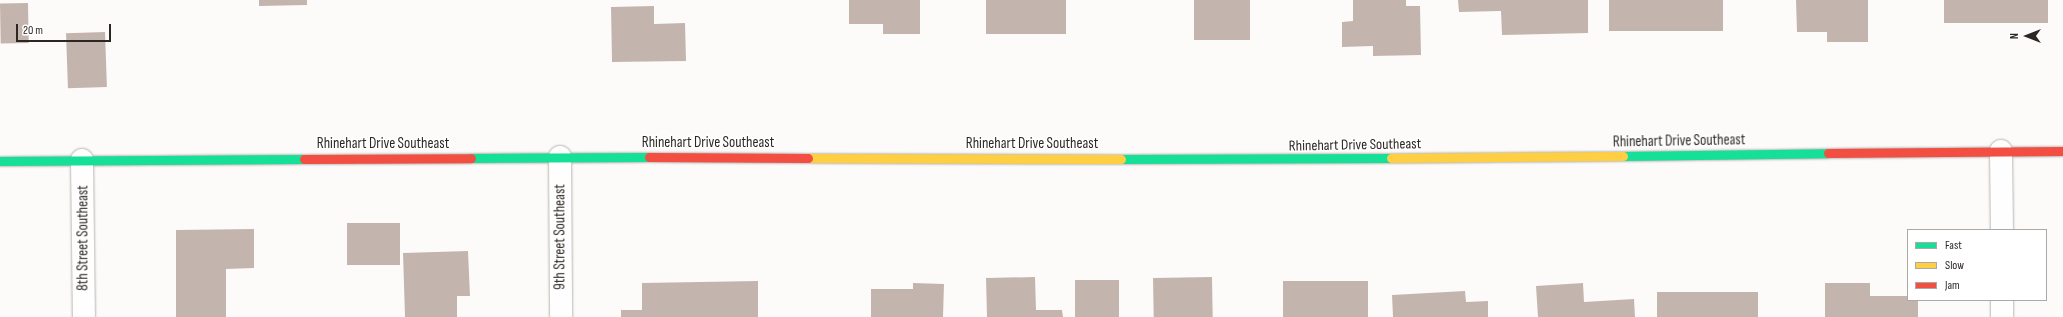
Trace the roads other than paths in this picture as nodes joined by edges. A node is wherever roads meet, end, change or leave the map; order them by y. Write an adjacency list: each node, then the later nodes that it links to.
1 (2002, 151): 2 (street, Rhinehart Drive Southeast); 3 (street, Rhinehart Drive Southeast); 6 (street)
2 (2063, 151)
3 (560, 157): 4 (street, Rhinehart Drive Southeast); 9 (street, 9th Street Southeast)
4 (82, 160): 5 (street, Rhinehart Drive Southeast); 8 (street, 8th Street Southeast)
5 (0, 161)
6 (2002, 229)
7 (2002, 301): 10 (street)
8 (84, 317)
9 (561, 317)
10 (2002, 317)

